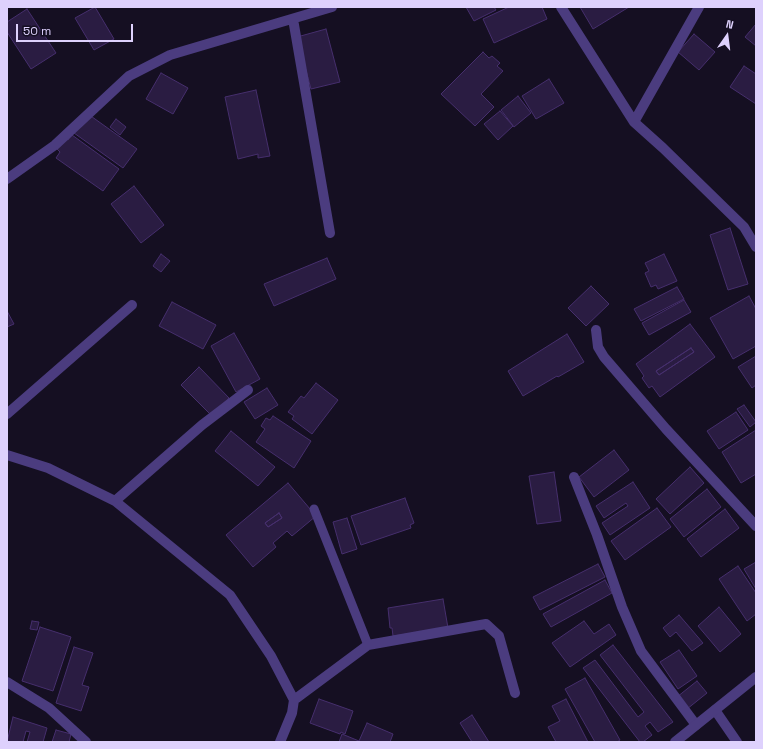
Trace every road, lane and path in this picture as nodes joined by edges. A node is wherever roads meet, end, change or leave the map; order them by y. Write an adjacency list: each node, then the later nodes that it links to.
1 (332, 7): 4 (street)
2 (561, 7): 5 (street)
3 (699, 7): 5 (street)
4 (293, 19): 6 (street); 7 (street)
5 (634, 122): 8 (street)
6 (7, 179)
7 (330, 232)
8 (756, 247)
9 (132, 306): 12 (street)
10 (596, 330): 17 (street)
11 (248, 390): 15 (street)
12 (7, 414)
13 (7, 455): 15 (street)
14 (574, 477): 24 (street)
15 (115, 501): 22 (street)
16 (314, 509): 18 (lane)
17 (756, 526)
18 (368, 645): 21 (street); 22 (street)
19 (756, 677): 23 (street)
20 (7, 682): 25 (street)
21 (515, 693)
22 (294, 700): 26 (street)
23 (715, 710): 24 (street); 28 (street)
24 (696, 725): 27 (street)
25 (86, 742)
26 (280, 742)
27 (675, 742)
28 (737, 742)

